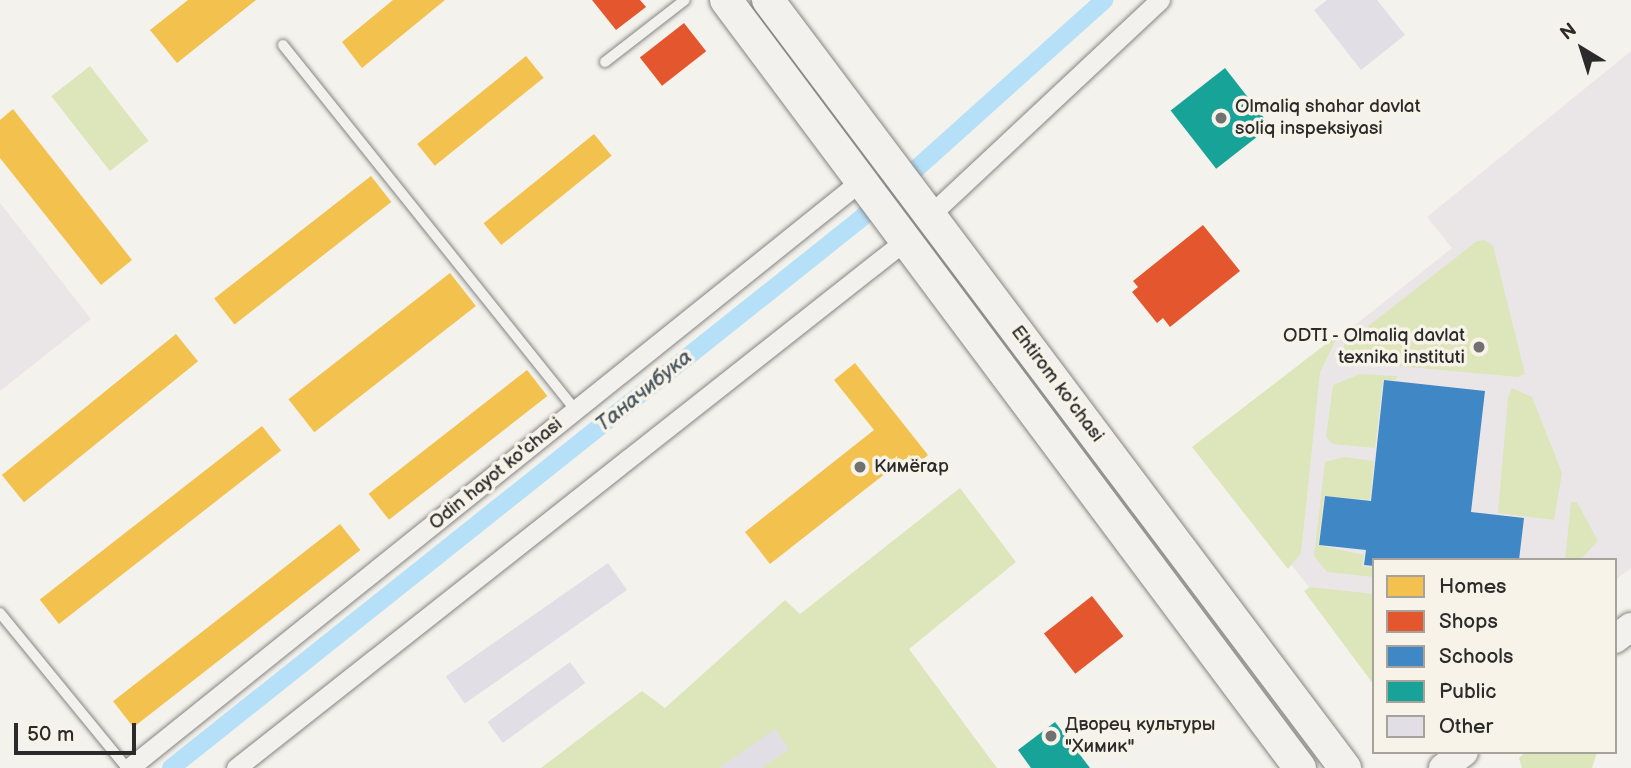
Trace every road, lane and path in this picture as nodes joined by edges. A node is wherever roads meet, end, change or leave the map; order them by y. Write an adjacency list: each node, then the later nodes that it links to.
1 (685, 0): 6 (lane)
2 (726, 0): 7 (main road, Ehtirom ko'chasi)
3 (768, 0): 8 (main road, Ehtirom ko'chasi)
4 (1160, 0): 8 (street)
5 (283, 45): 10 (lane)
6 (605, 62)
7 (862, 180): 9 (main road, Ehtirom ko'chasi); 10 (street, Odin hayot ko'chasi)
8 (927, 211): 16 (main road, Ehtirom ko'chasi)
9 (907, 239): 14 (street); 15 (main road, Ehtirom ko'chasi)
10 (575, 410): 13 (street, Odin hayot ko'chasi)
11 (0, 614): 13 (lane)
12 (1461, 754): 17 (main road)
13 (128, 768)
14 (236, 768)
15 (1300, 768)
16 (1345, 768)
17 (1443, 768)

